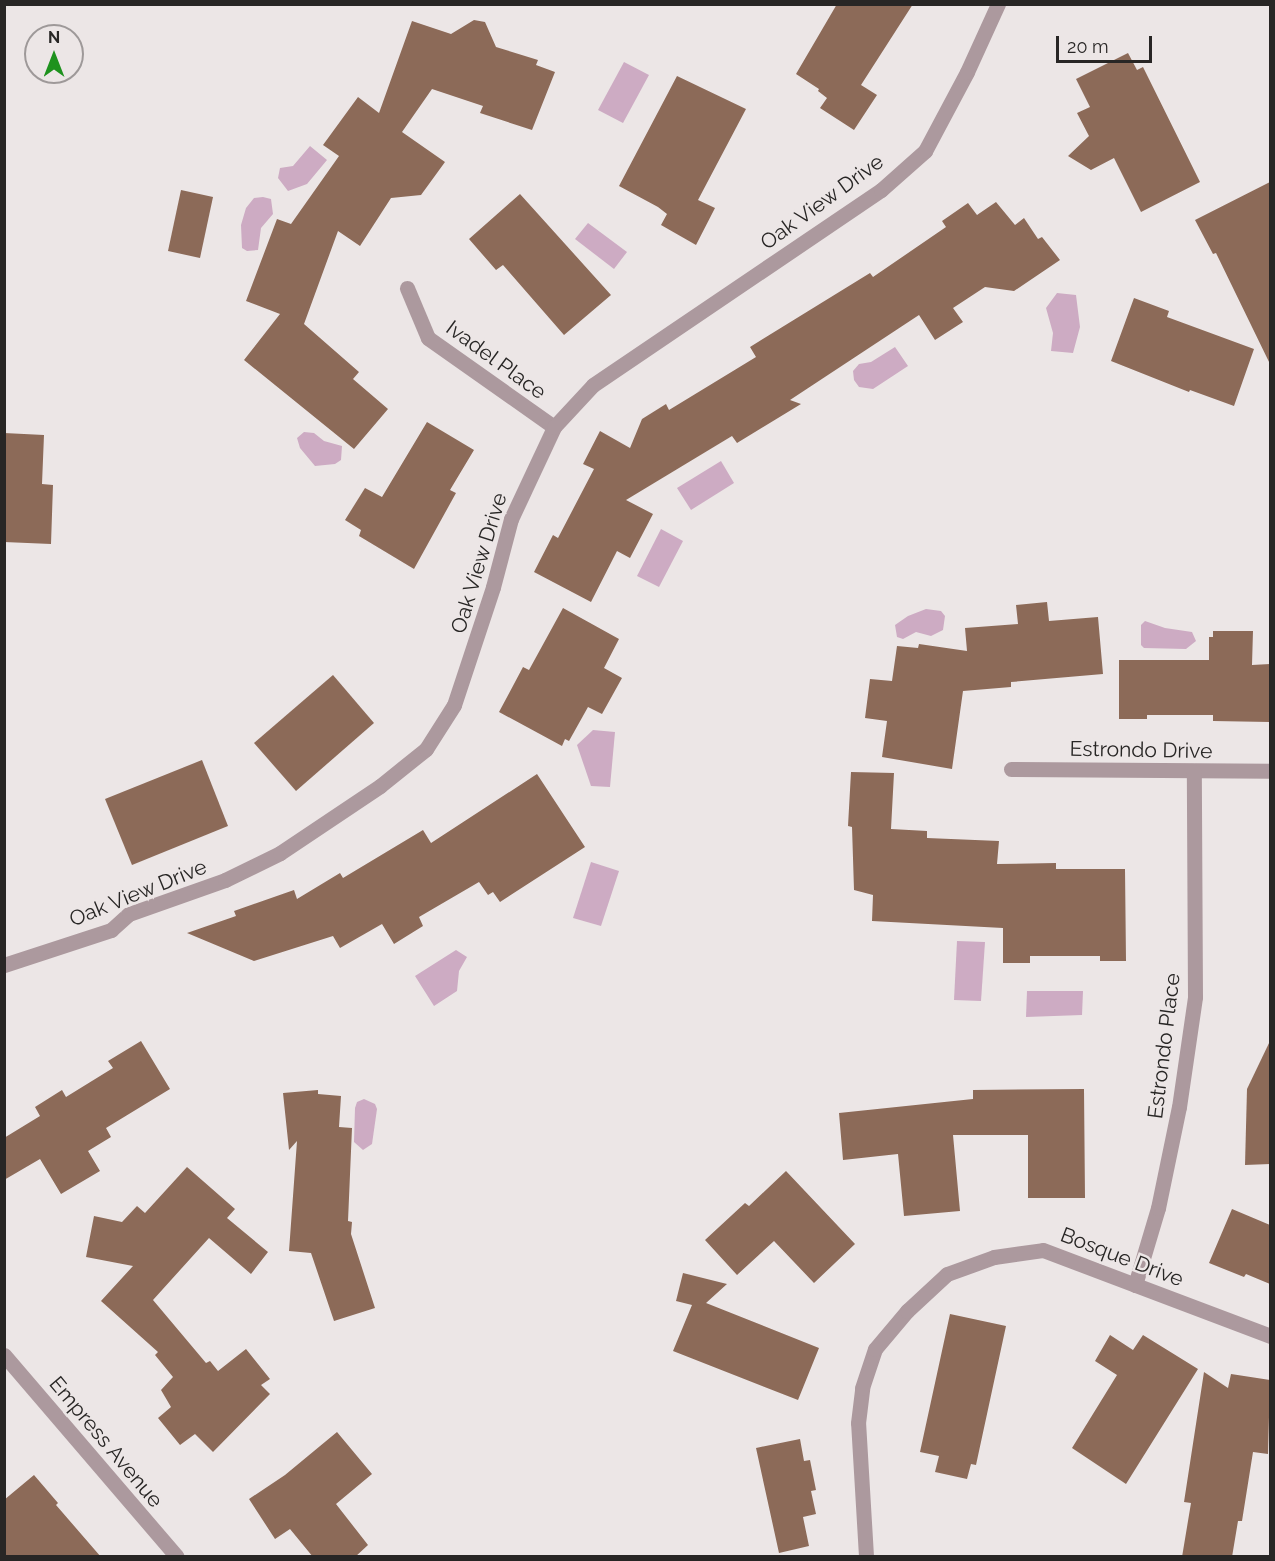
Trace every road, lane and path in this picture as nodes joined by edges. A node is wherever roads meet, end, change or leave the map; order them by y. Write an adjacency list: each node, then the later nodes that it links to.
1 (998, 4): 3 (street, Oak View Drive)
2 (407, 288): 3 (street, Ivadel Place)
3 (554, 427): 7 (street, Oak View Drive)
4 (1011, 769): 6 (street, Estrondo Drive)
5 (1270, 771): 6 (street, Estrondo Drive)
6 (1194, 772): 8 (street, Estrondo Place)
7 (4, 965)
8 (1135, 1285): 9 (street, Bosque Drive); 12 (street, Bosque Drive)
9 (1270, 1336)
10 (4, 1355): 11 (street, Empress Avenue)
11 (176, 1557)
12 (866, 1557)

